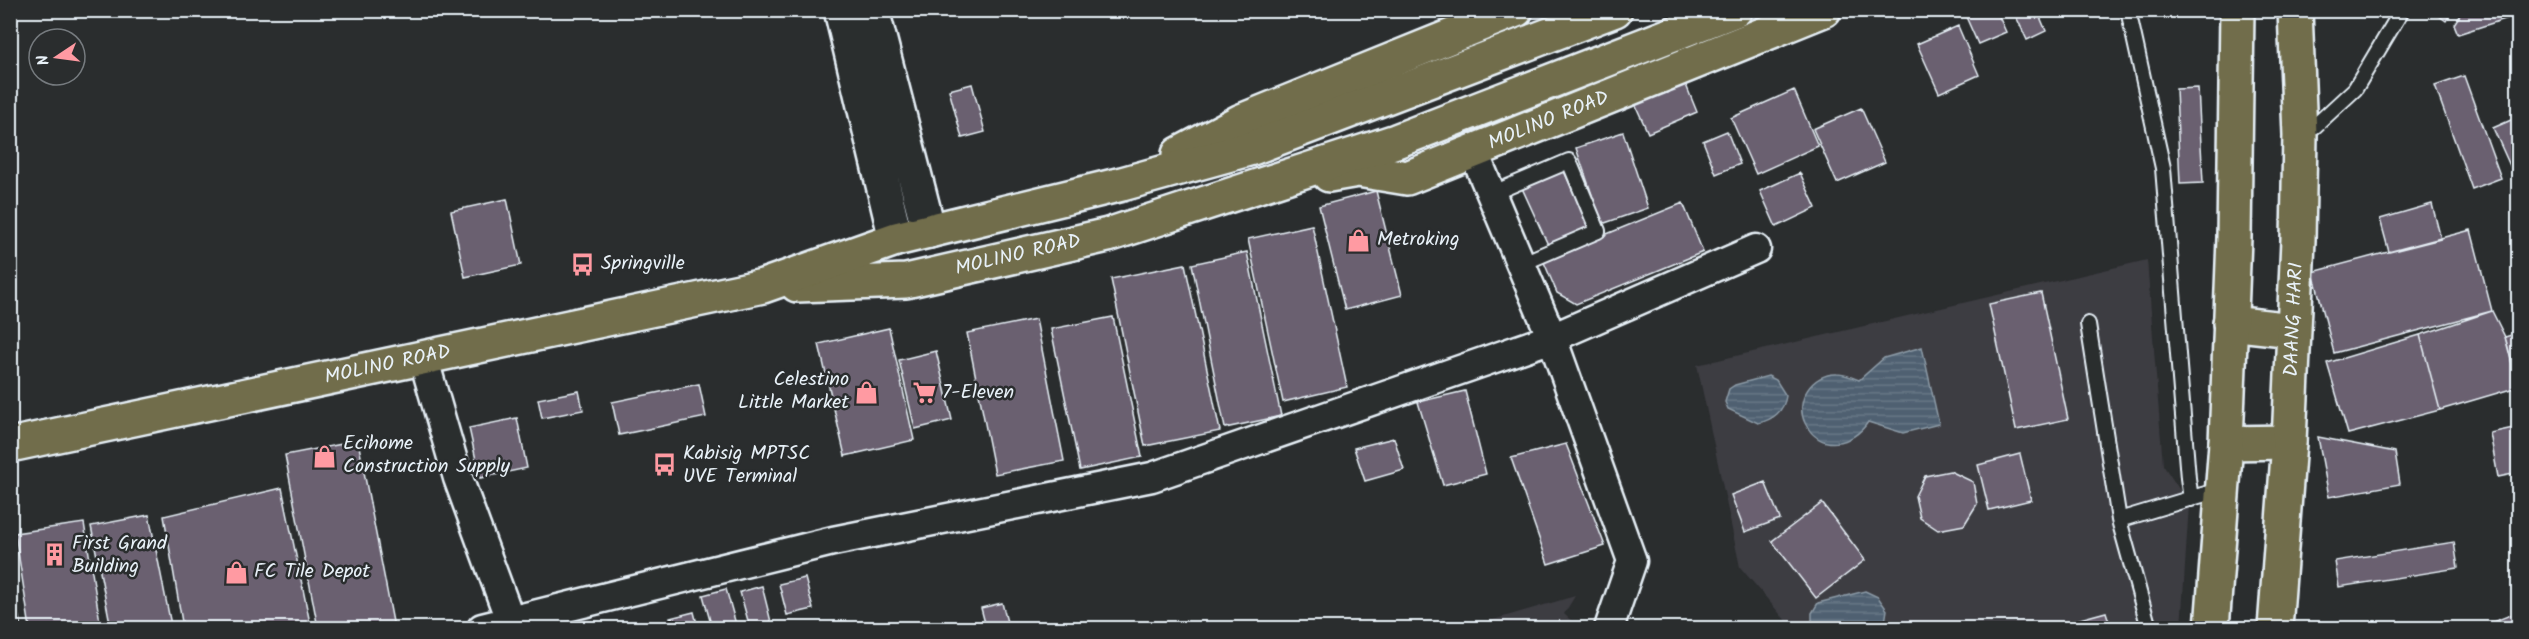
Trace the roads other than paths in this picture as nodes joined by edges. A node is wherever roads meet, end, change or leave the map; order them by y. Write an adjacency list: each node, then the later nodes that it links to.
1 (841, 10): 17 (street)
2 (872, 10): 16 (street)
3 (1516, 10): 13 (main road, MOLINO ROAD)
4 (1615, 10): 13 (main road, MOLINO ROAD)
5 (1735, 10): 14 (main road, MOLINO ROAD)
6 (1824, 10): 12 (main road, MOLINO ROAD)
7 (2128, 10): 30 (lane)
8 (2237, 10): 21 (main road)
9 (2295, 10): 11 (main road, DAANG HARI)
10 (2402, 10): 11 (lane)
11 (2300, 135): 23 (main road, DAANG HARI)
12 (1474, 153): 14 (main road, MOLINO ROAD); 15 (street)
13 (1122, 184): 16 (main road, MOLINO ROAD)
14 (1265, 184): 20 (main road, MOLINO ROAD)
15 (1491, 194): 19 (street); 19 (lane)
16 (929, 231): 17 (main road, MOLINO ROAD)
17 (896, 239): 20 (main road, MOLINO ROAD)
18 (1756, 249): 24 (street)
19 (1521, 264): 24 (street)
20 (762, 286): 25 (main road, MOLINO ROAD)
21 (2230, 323): 23 (main road); 27 (main road)
22 (2088, 324): 31 (lane)
23 (2293, 330): 26 (main road, DAANG HARI)
24 (1552, 338): 32 (street); 34 (street)
25 (423, 357): 28 (main road, MOLINO ROAD); 32 (street)
26 (2289, 442): 27 (main road); 37 (main road, DAANG HARI)
27 (2226, 443): 29 (main road)
28 (10, 445)
29 (2222, 489): 30 (lane); 36 (main road)
30 (2191, 499): 31 (lane)
31 (2119, 520): 35 (lane)
32 (511, 626): 33 (street)
33 (482, 628)
34 (1609, 628)
35 (2149, 628)
36 (2212, 628)
37 (2275, 628)

